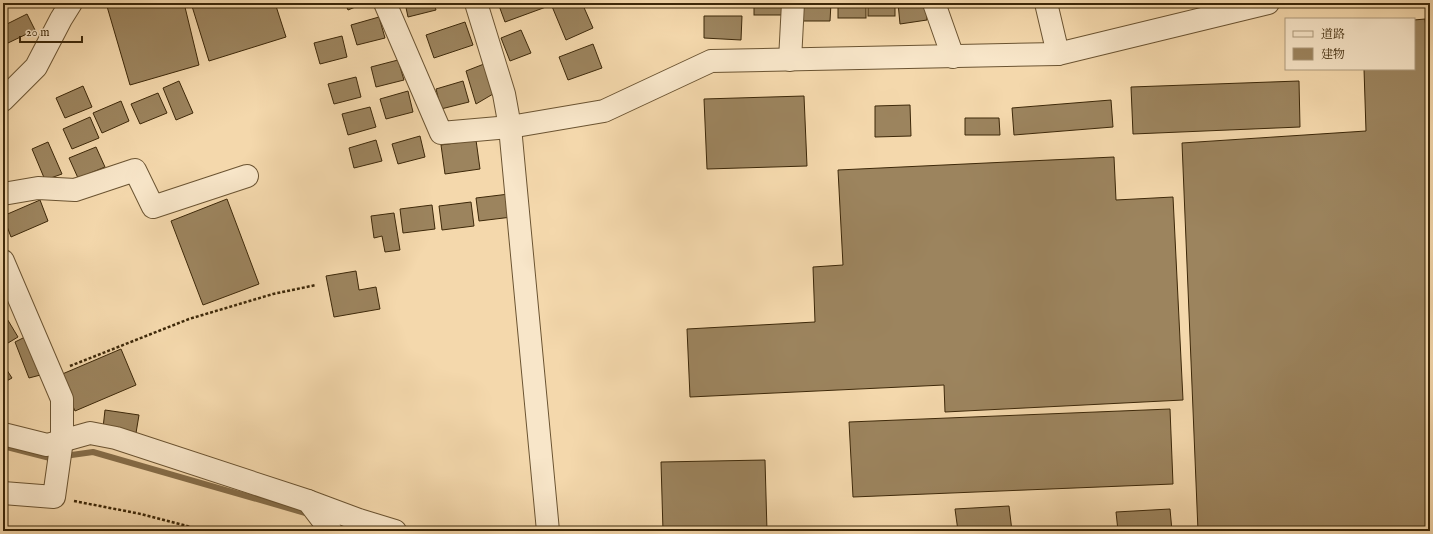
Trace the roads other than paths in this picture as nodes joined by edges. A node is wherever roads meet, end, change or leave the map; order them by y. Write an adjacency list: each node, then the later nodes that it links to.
1 (71, 3): 11 (street)
2 (385, 3): 12 (street)
3 (476, 3): 12 (street)
4 (793, 3): 10 (street)
5 (934, 3): 9 (street)
6 (1046, 3): 8 (street)
7 (1268, 3): 8 (street)
8 (1058, 54): 9 (street)
9 (952, 56): 10 (street)
10 (790, 60): 12 (street)
11 (3, 100)
12 (510, 127): 22 (street)
13 (246, 176): 14 (street)
14 (3, 194)
15 (3, 261): 17 (street)
16 (3, 434): 17 (street)
17 (62, 440): 18 (street); 19 (street)
18 (3, 493)
19 (308, 501): 20 (street); 21 (street)
20 (331, 531)
21 (395, 531)
22 (548, 531)

